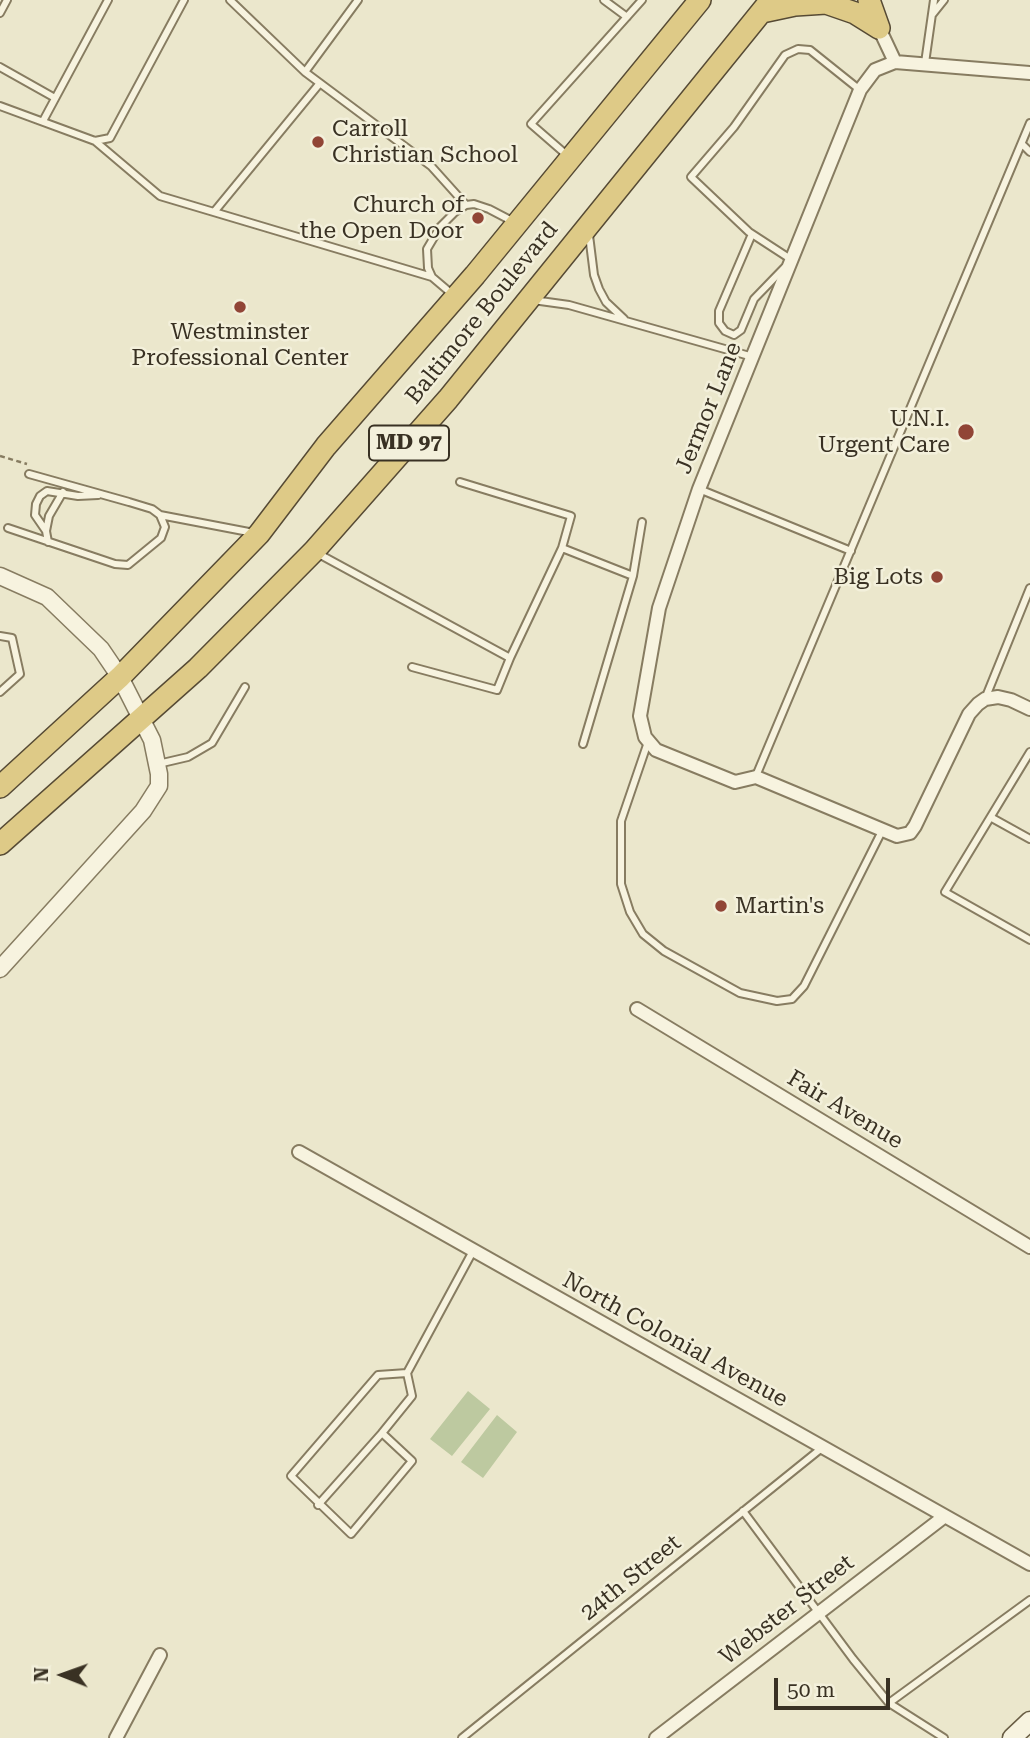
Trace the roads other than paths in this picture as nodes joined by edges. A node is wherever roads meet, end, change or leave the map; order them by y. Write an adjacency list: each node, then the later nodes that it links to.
1 (7, 0): 13 (lane)
2 (108, 0): 24 (lane)
3 (184, 0): 28 (lane)
4 (230, 0): 20 (lane)
5 (358, 0): 20 (lane)
6 (604, 0): 15 (lane)
7 (642, 0): 15 (lane)
8 (700, 0): 31 (highway, Baltimore Boulevard / MD 97)
9 (869, 0): 16 (highway)
10 (934, 0): 14 (lane)
11 (944, 0): 14 (lane)
12 (767, 6): 16 (highway); 35 (highway, Baltimore Boulevard / MD 97)
13 (0, 13)
14 (931, 16): 18 (lane)
15 (627, 17): 31 (lane)
16 (879, 28): 17 (street)
17 (895, 62): 18 (street); 23 (street, Jermor Lane)
18 (925, 63): 21 (street)
19 (0, 67): 24 (lane)
20 (305, 72): 22 (lane)
21 (1030, 72)
22 (320, 83): 32 (lane); 33 (lane)
23 (860, 90): 36 (lane); 37 (street, Jermor Lane)
24 (55, 98): 26 (lane)
25 (0, 106): 26 (lane)
26 (43, 121): 28 (lane)
27 (1030, 123): 29 (lane)
28 (95, 141): 33 (lane)
29 (1023, 144): 30 (lane); 56 (lane)
30 (1030, 152)
31 (570, 158): 34 (highway, Baltimore Boulevard / MD 97)
32 (466, 205): 34 (lane); 38 (lane)
33 (214, 212): 38 (lane)
34 (516, 224): 39 (highway, Baltimore Boulevard / MD 97)
35 (588, 225): 40 (highway, Baltimore Boulevard / MD 97); 41 (lane)
36 (752, 234): 37 (lane); 37 (lane)
37 (792, 259): 42 (street, Jermor Lane)
38 (432, 277): 39 (lane)
39 (456, 298): 52 (highway, Baltimore Boulevard / MD 97)
40 (528, 299): 41 (lane); 55 (highway, Baltimore Boulevard / MD 97)
41 (625, 320): 42 (lane)
42 (753, 357): 45 (street, Jermor Lane)
43 (29, 474): 47 (lane)
44 (460, 481): 54 (lane)
45 (699, 489): 56 (lane); 69 (street, Jermor Lane)
46 (63, 492): 47 (lane); 51 (lane); 51 (lane)
47 (104, 495): 48 (lane)
48 (160, 515): 52 (lane); 53 (lane)
49 (642, 523): 58 (lane)
50 (8, 528): 53 (lane)
51 (46, 531): 53 (lane)
52 (259, 534): 63 (highway, Baltimore Boulevard / MD 97)
53 (48, 542)
54 (562, 548): 58 (lane); 61 (lane)
55 (314, 551): 61 (lane); 68 (highway, Baltimore Boulevard / MD 97)
56 (851, 551): 73 (lane)
57 (0, 576): 63 (street)
58 (633, 576): 70 (lane)
59 (1030, 589): 66 (lane)
60 (0, 636): 65 (lane)
61 (510, 658): 62 (lane)
62 (412, 667)
63 (120, 677): 68 (street); 74 (highway, Baltimore Boulevard / MD 97)
64 (245, 687): 72 (lane)
65 (0, 692)
66 (985, 699): 67 (street); 76 (street)
67 (1030, 709)
68 (141, 719): 72 (street); 78 (highway, Baltimore Boulevard / MD 97)
69 (648, 741): 73 (street); 76 (lane)
70 (583, 744)
71 (1030, 752): 75 (lane)
72 (158, 764): 80 (street)
73 (756, 777): 76 (street)
74 (0, 787)
75 (992, 818): 77 (lane); 79 (lane)
76 (882, 831)
77 (1030, 839)
78 (0, 844)
79 (1030, 940)
80 (0, 970)
81 (637, 1009): 83 (street, Fair Avenue)
82 (299, 1152): 84 (street, North Colonial Avenue)
83 (1030, 1247)
84 (473, 1251): 85 (lane); 87 (street, North Colonial Avenue)
85 (407, 1373): 86 (lane); 88 (lane)
86 (382, 1433): 88 (lane); 88 (lane)
87 (823, 1447): 89 (lane, 24th Street); 90 (street, North Colonial Avenue)
88 (318, 1505)
89 (743, 1511): 93 (lane); 98 (lane, 24th Street)
90 (945, 1516): 91 (street, North Colonial Avenue); 93 (street, Webster Street)
91 (1030, 1564)
92 (1030, 1600): 95 (lane)
93 (818, 1612): 95 (lane); 99 (street, Webster Street)
94 (160, 1655): 97 (street)
95 (889, 1703): 100 (lane)
96 (1030, 1721): 101 (main road)
97 (116, 1738)
98 (462, 1738)
99 (656, 1738)
100 (944, 1738)
101 (1012, 1738)

